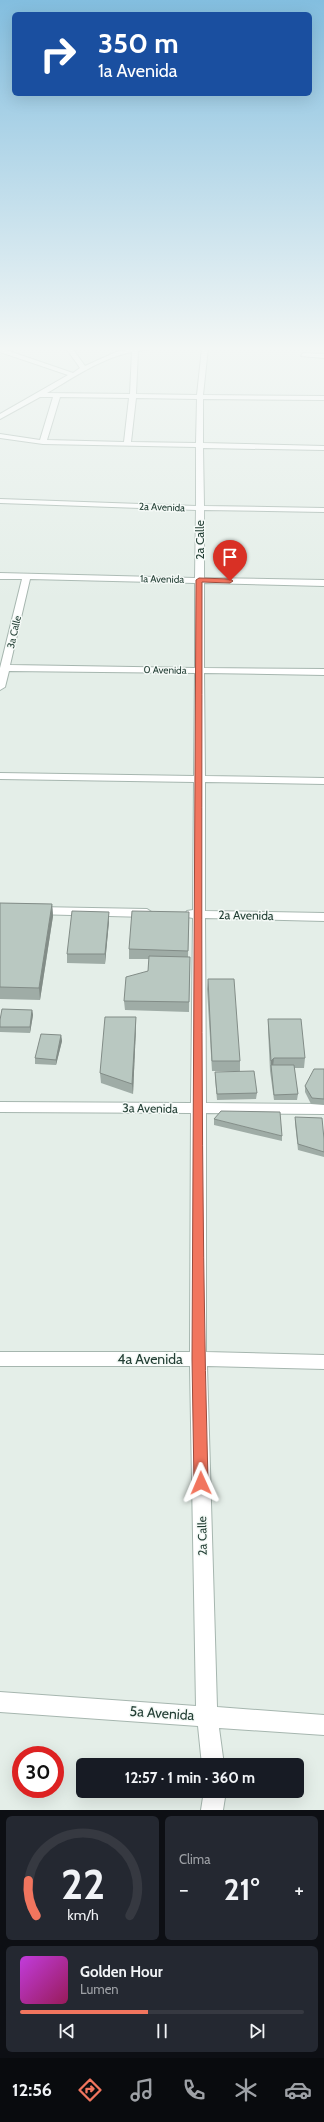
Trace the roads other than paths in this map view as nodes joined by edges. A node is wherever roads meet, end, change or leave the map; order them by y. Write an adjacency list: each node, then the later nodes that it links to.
1 (46, 432): 5 (street)
2 (128, 432): 6 (street)
3 (199, 432): 7 (street, 2a Calle)
4 (0, 436): 5 (street)
5 (43, 442): 6 (street)
6 (127, 444): 7 (street)
7 (199, 446): 8 (street); 10 (street, 2a Calle)
8 (324, 448)
9 (0, 501): 10 (street, 2a Avenida)
10 (199, 508): 11 (street, 2a Avenida); 14 (street, 2a Calle)
11 (324, 510)
12 (0, 576): 13 (street, 1a Avenida)
13 (27, 576): 14 (street, 1a Avenida); 16 (street, 3a Calle)
14 (199, 580): 15 (street, 1a Avenida); 17 (street, 2a Calle)
15 (324, 583)
16 (6, 668): 17 (street, 0 Avenida); 19 (street, 3a Calle)
17 (198, 670): 18 (street, 0 Avenida); 21 (street, 2a Calle)
18 (324, 672)
19 (0, 687)
20 (0, 776): 21 (street)
21 (198, 779): 22 (street); 26 (street, 2a Calle)
22 (324, 781)
23 (24, 910): 24 (street)
24 (158, 913)
25 (182, 914): 26 (street, 2a Avenida)
26 (198, 914): 27 (street, 2a Avenida); 29 (street, 2a Calle)
27 (324, 918)
28 (0, 1107): 29 (street, 3a Avenida)
29 (197, 1109): 30 (street, 3a Avenida); 32 (street, 2a Calle)
30 (324, 1109)
31 (0, 1359): 32 (street, 4a Avenida)
32 (198, 1359): 33 (street, 4a Avenida); 35 (street, 2a Calle)
33 (324, 1362)
34 (0, 1702): 35 (street, 5a Avenida)
35 (207, 1716): 36 (street, 5a Avenida); 37 (street, 2a Calle)
36 (324, 1725)
37 (212, 1758)
38 (214, 1798): 39 (street)
39 (212, 1810)

